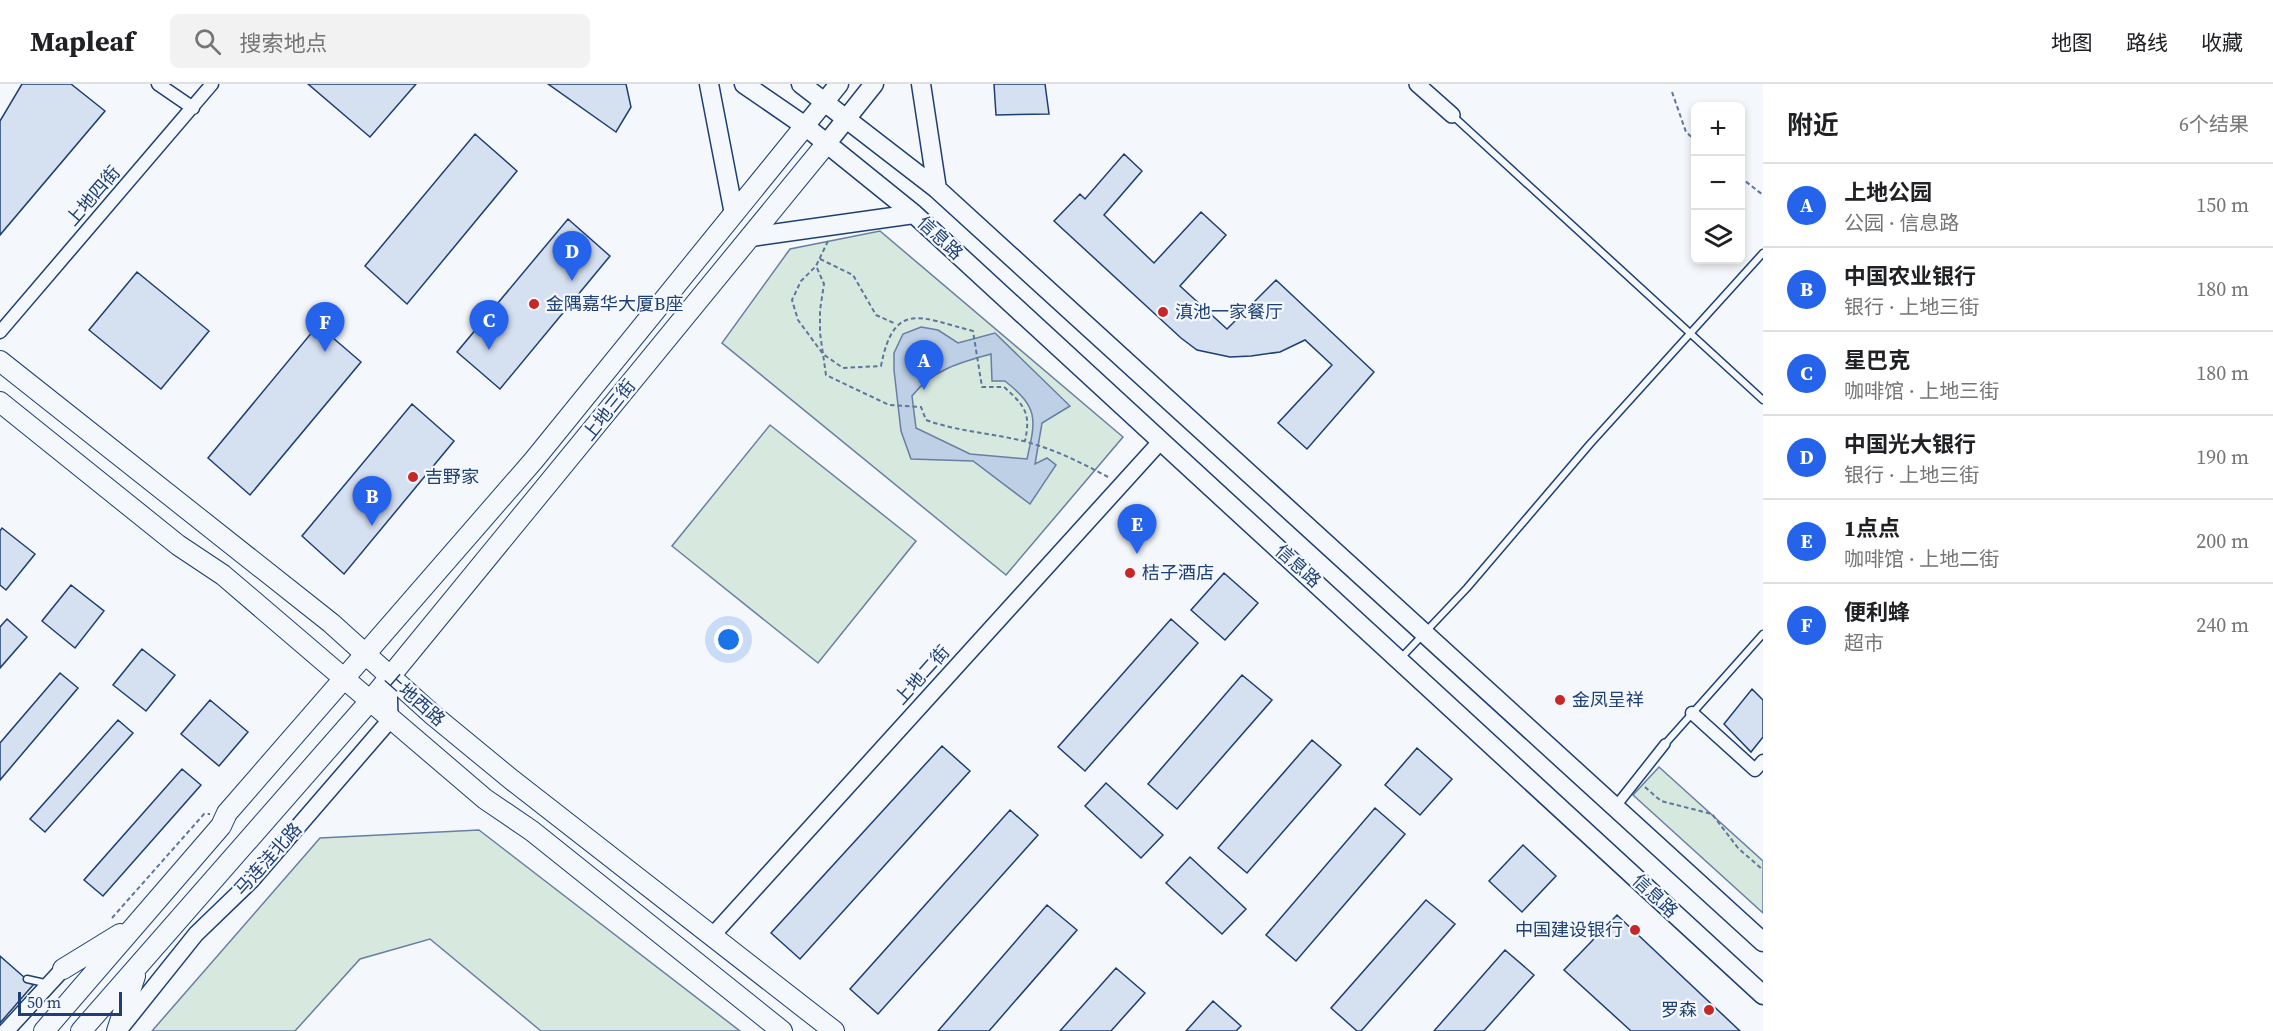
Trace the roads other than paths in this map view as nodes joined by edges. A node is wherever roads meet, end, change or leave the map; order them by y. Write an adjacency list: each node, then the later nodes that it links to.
1 (158, 84): 11 (street)
2 (212, 84): 11 (street, 上地四街)
3 (709, 84): 17 (main road)
4 (744, 84): 14 (main road, 信息路)
5 (801, 84): 10 (main road)
6 (839, 84): 10 (main road)
7 (874, 84): 13 (main road)
8 (921, 84): 16 (main road)
9 (1417, 84): 12 (street)
10 (825, 100): 13 (main road, 信息路); 14 (main road)
11 (193, 108): 21 (street, 上地四街)
12 (1452, 115): 22 (lane)
13 (847, 118): 15 (main road); 16 (main road, 信息路)
14 (806, 126): 15 (main road, 信息路); 17 (main road, 上地三街)
15 (827, 143): 18 (main road, 信息路); 19 (main road, 上地三街)
16 (937, 189): 27 (main road, 信息路)
17 (734, 214): 29 (main road, 上地三街)
18 (914, 214): 19 (main road); 26 (main road, 信息路)
19 (751, 237): 31 (main road, 上地三街)
20 (1763, 253): 22 (lane)
21 (0, 332)
22 (1690, 333): 24 (lane); 27 (lane)
23 (0, 362): 29 (main road, 上地西路)
24 (1763, 400)
25 (0, 402): 32 (main road, 上地西路)
26 (1161, 441): 30 (main road, 信息路); 40 (street, 上地二街)
27 (1424, 633): 30 (lane); 38 (main road, 信息路)
28 (1763, 634): 34 (lane)
29 (364, 655): 31 (main road, 上地西路); 32 (main road, 上地三街)
30 (1400, 659): 46 (main road, 信息路)
31 (389, 677): 33 (main road, 上地三街); 35 (street); 40 (main road, 上地西路)
32 (344, 678): 33 (main road, 上地西路); 39 (main road)
33 (370, 701): 35 (main road, 上地西路); 43 (main road, 马连洼北路)
34 (1692, 714): 36 (lane); 37 (street)
35 (390, 720): 50 (street, 马连洼北路); 51 (main road, 上地西路)
36 (1665, 744): 38 (street)
37 (1763, 761)
38 (1616, 806): 41 (main road, 信息路)
39 (135, 924): 42 (main road); 48 (main road)
40 (712, 936): 52 (main road, 上地西路)
41 (1763, 942)
42 (63, 969): 45 (street)
43 (137, 970): 49 (main road, 马连洼北路); 50 (main road)
44 (27, 979): 45 (lane)
45 (49, 984): 47 (street)
46 (1763, 995)
47 (6, 1031)
48 (44, 1031)
49 (81, 1031)
50 (118, 1031)
51 (782, 1031)
52 (834, 1031)

